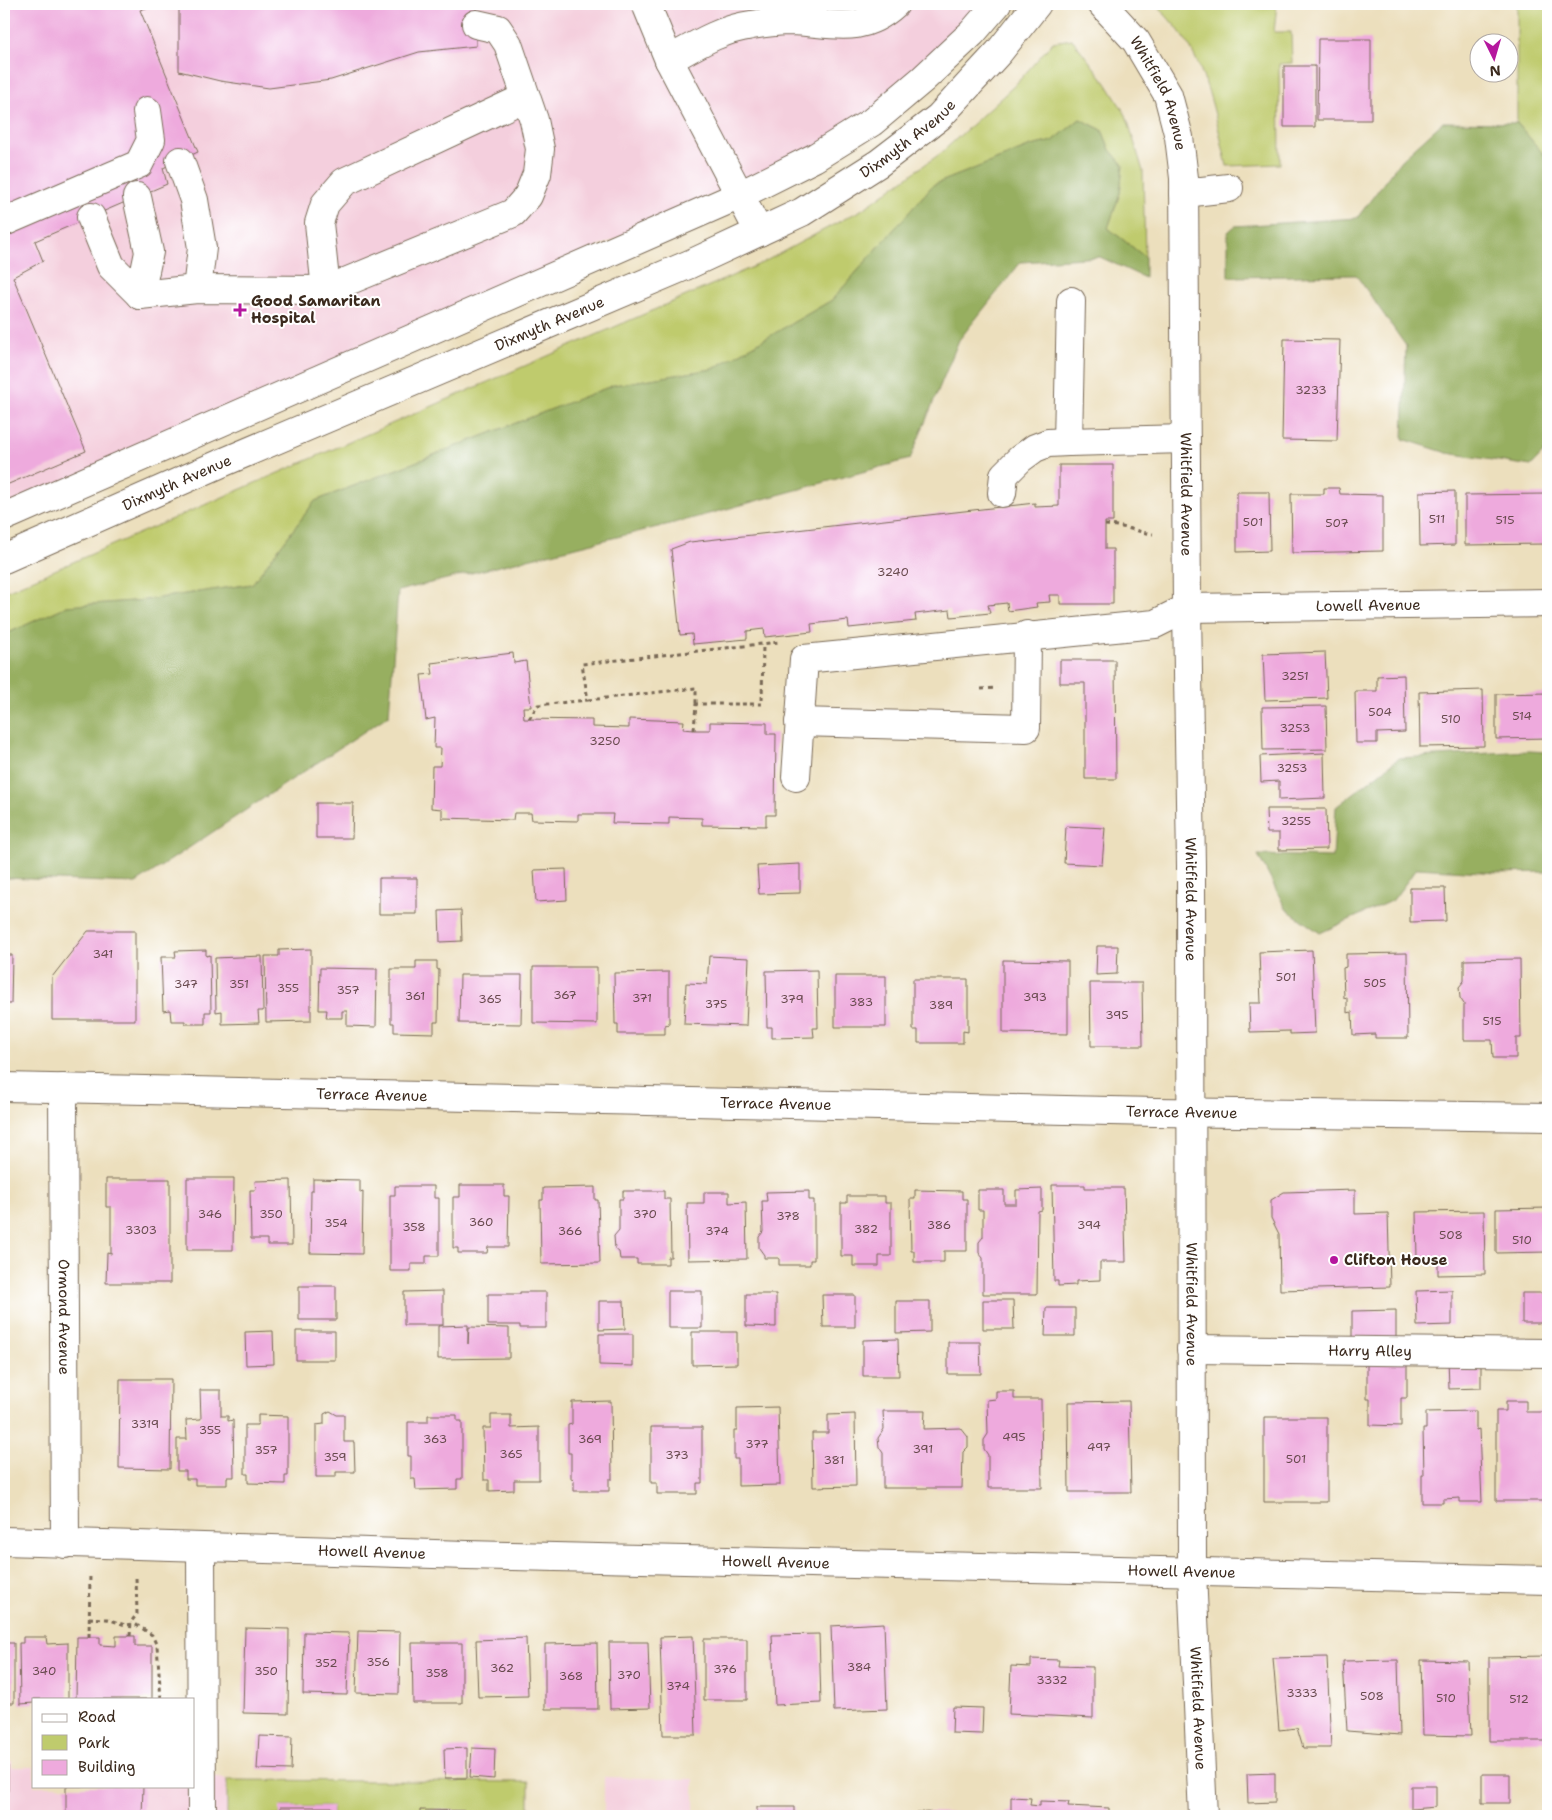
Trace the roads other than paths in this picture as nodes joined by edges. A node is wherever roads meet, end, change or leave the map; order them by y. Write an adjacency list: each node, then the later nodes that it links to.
1 (646, 4): 7 (street)
2 (895, 4): 7 (street)
3 (997, 4): 13 (street)
4 (1037, 4): 17 (street, Dixmyth Avenue)
5 (1102, 4): 12 (street, Whitfield Avenue)
6 (476, 24): 8 (street)
7 (669, 60): 13 (street)
8 (526, 97): 19 (street); 19 (street)
9 (147, 112): 16 (street)
10 (180, 161): 18 (street)
11 (1229, 188): 12 (street)
12 (1184, 193): 22 (street, Whitfield Avenue)
13 (740, 195): 17 (street); 25 (street)
14 (137, 197): 20 (street)
15 (91, 216): 20 (street)
16 (4, 222)
17 (759, 232): 26 (street, Dixmyth Avenue)
18 (197, 289): 19 (street); 20 (street)
19 (326, 290)
20 (140, 295)
21 (1071, 301): 23 (street)
22 (1186, 439): 23 (street); 28 (street, Whitfield Avenue)
23 (1068, 442): 24 (street)
24 (1002, 493)
25 (4, 518)
26 (4, 559)
27 (1548, 603): 28 (street, Lowell Avenue)
28 (1187, 608): 29 (street); 34 (street, Whitfield Avenue)
29 (1027, 636): 30 (street); 30 (street)
30 (799, 722): 31 (street)
31 (796, 777)
32 (4, 1087): 33 (street, Terrace Avenue)
33 (63, 1088): 34 (street, Terrace Avenue); 39 (street, Ormond Avenue)
34 (1192, 1113): 35 (street, Terrace Avenue); 36 (street, Whitfield Avenue)
35 (1548, 1117)
36 (1191, 1348): 37 (street, Harry Alley); 41 (street, Whitfield Avenue)
37 (1548, 1353)
38 (4, 1541): 39 (street, Howell Avenue)
39 (65, 1544): 40 (street, Howell Avenue)
40 (201, 1548): 41 (street, Howell Avenue); 43 (street)
41 (1192, 1573): 42 (street, Howell Avenue); 44 (street, Whitfield Avenue)
42 (1548, 1580)
43 (202, 1816)
44 (1203, 1816)

